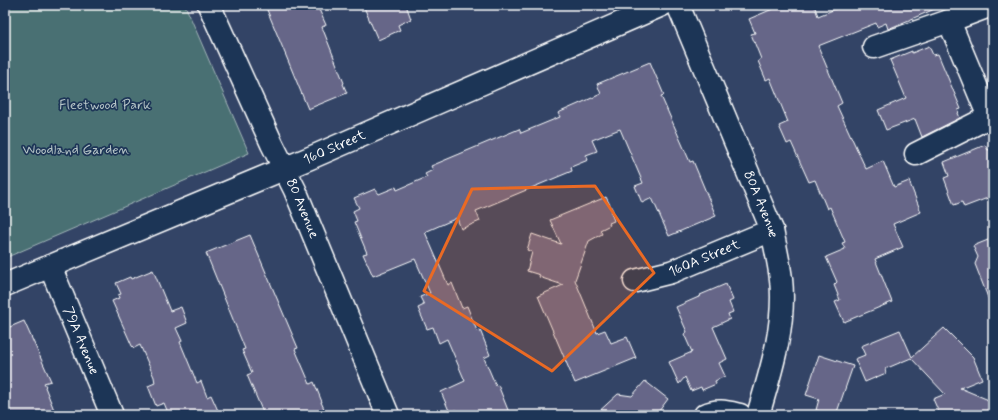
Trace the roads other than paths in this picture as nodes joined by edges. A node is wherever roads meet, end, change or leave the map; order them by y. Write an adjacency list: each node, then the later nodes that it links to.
1 (209, 5): 9 (street, 80 Avenue)
2 (662, 5): 9 (street, 160 Street)
3 (678, 5): 10 (street, 80A Avenue)
4 (992, 5): 5 (street)
5 (950, 22): 6 (street); 7 (street)
6 (874, 47)
7 (991, 116): 8 (street)
8 (916, 154)
9 (284, 168): 11 (street, 160 Street); 15 (street, 80 Avenue)
10 (772, 230): 12 (street, 160A Street); 18 (street, 80A Avenue)
11 (50, 266): 13 (street, 160 Street); 14 (street, 79A Avenue)
12 (635, 281)
13 (5, 285)
14 (112, 415)
15 (388, 415)
16 (705, 415): 17 (street)
17 (740, 415)
18 (758, 415)

